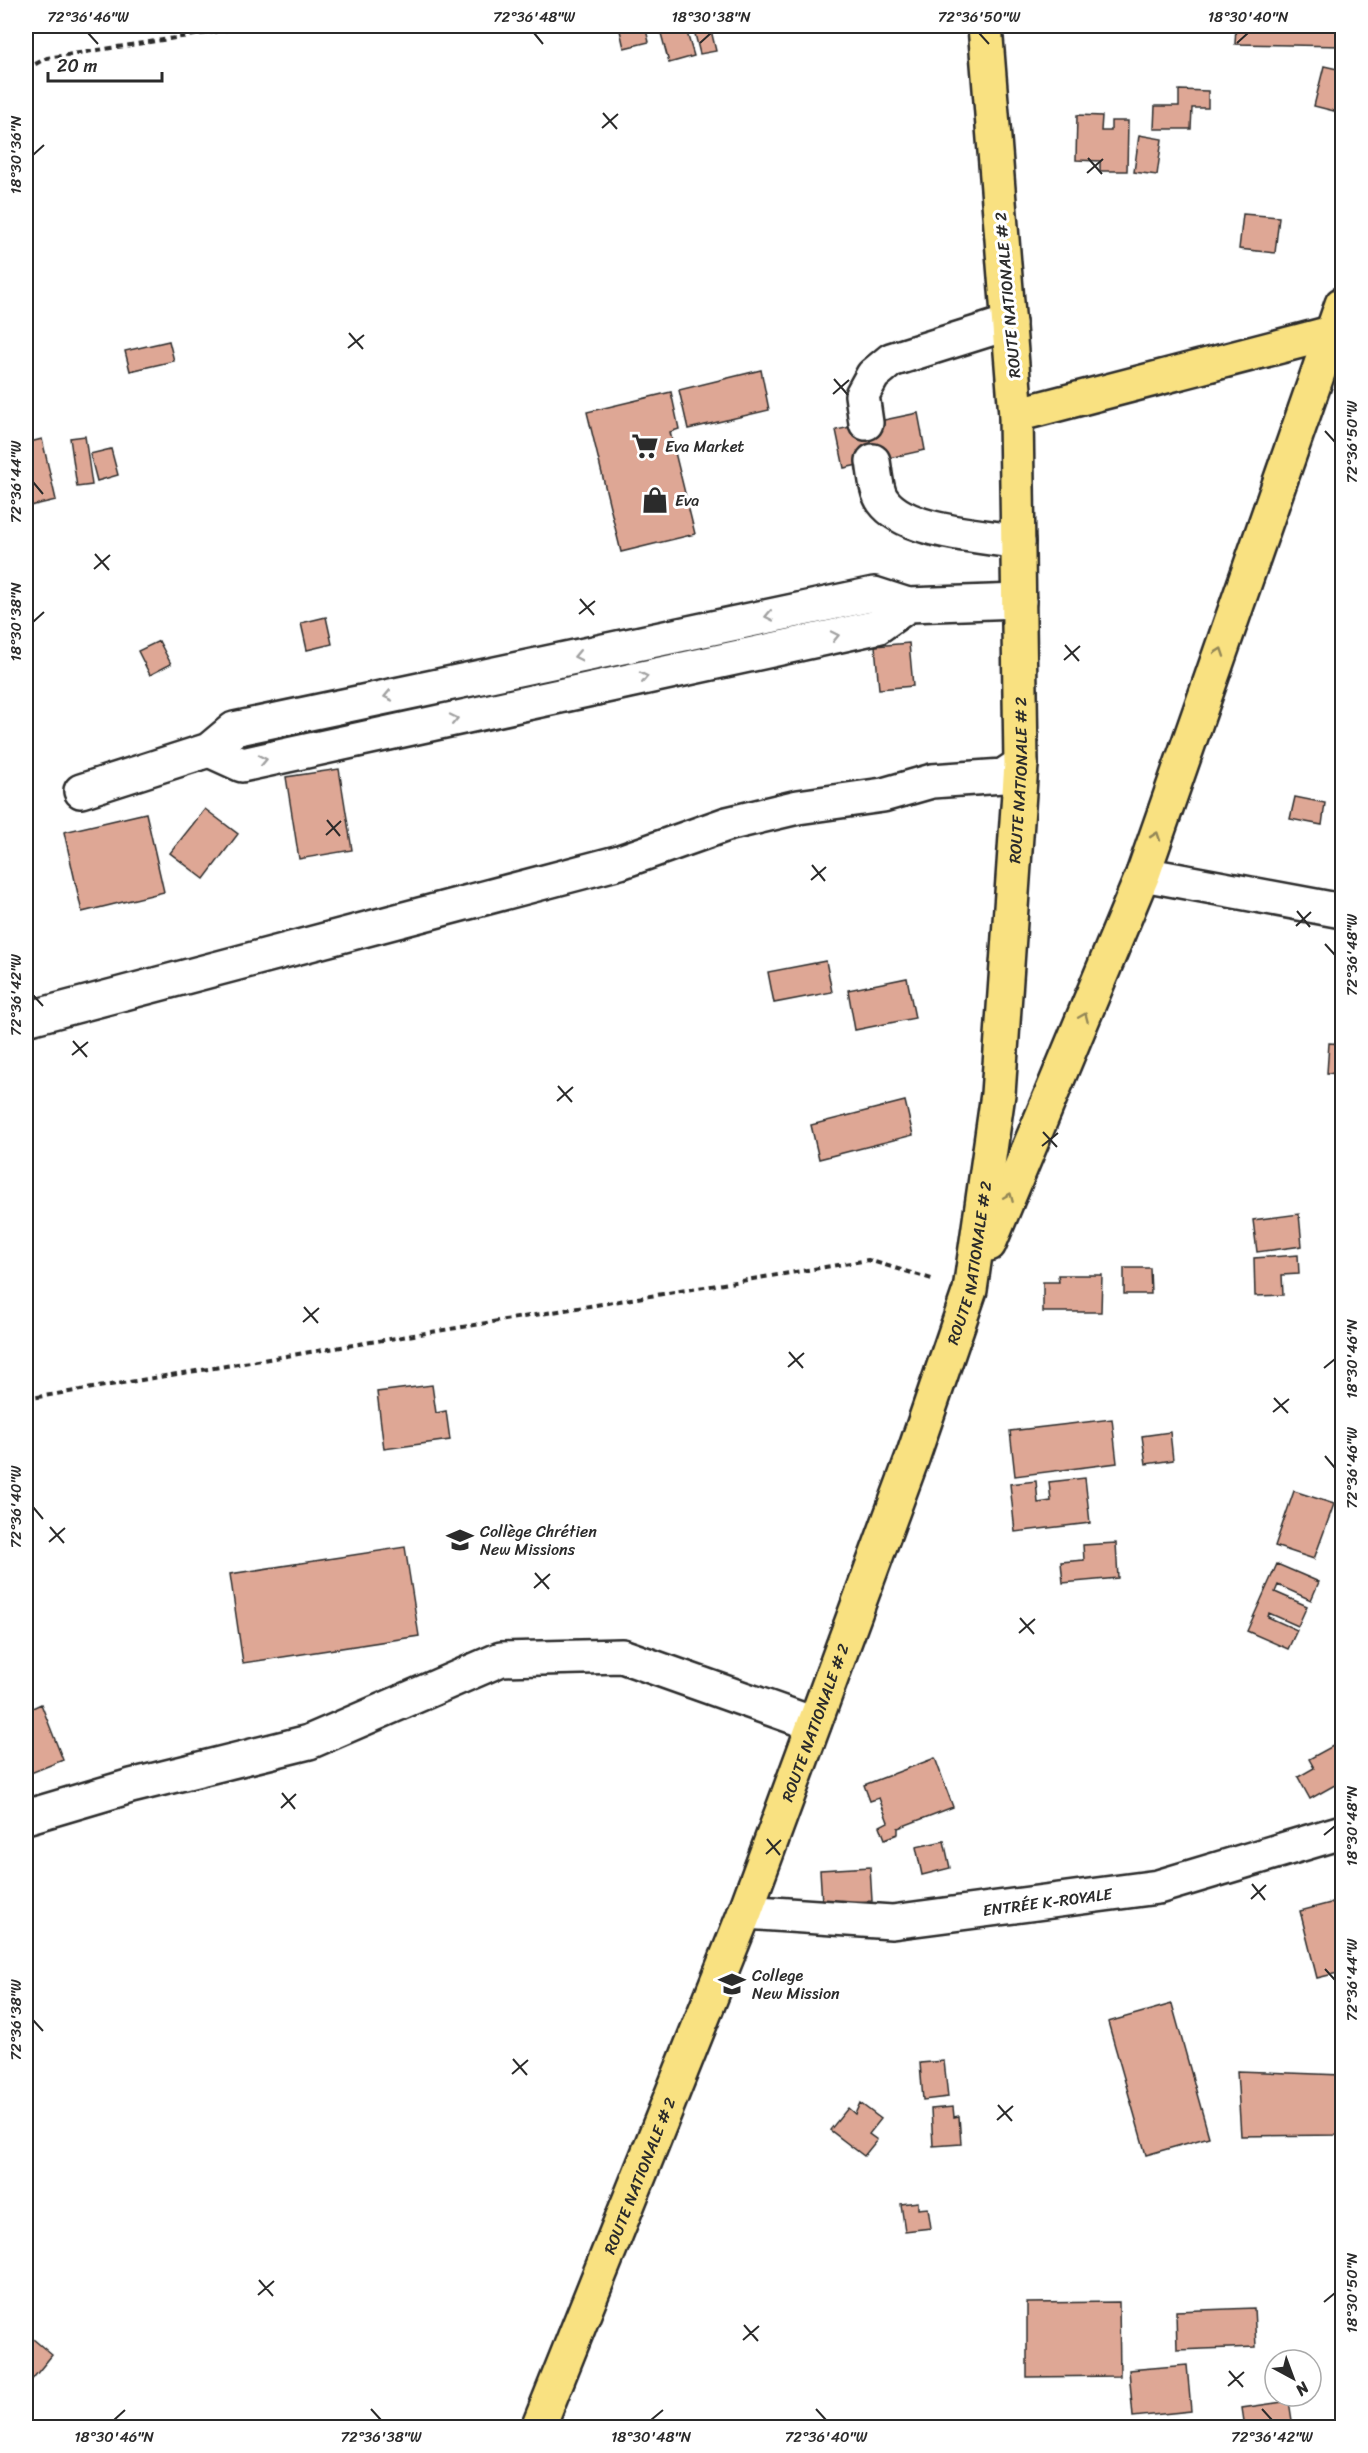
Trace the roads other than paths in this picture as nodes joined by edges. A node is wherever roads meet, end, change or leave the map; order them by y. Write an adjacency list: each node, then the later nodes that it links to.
1 (985, 26): 3 (main road, ROUTE NATIONALE # 2)
2 (1337, 319): 4 (main road); 11 (main road, one-way to 2)
3 (1009, 322): 4 (main road, ROUTE NATIONALE # 2); 5 (street)
4 (1016, 415): 7 (main road, ROUTE NATIONALE # 2)
5 (866, 423)
6 (873, 461): 7 (street)
7 (1018, 542): 8 (main road, ROUTE NATIONALE # 2)
8 (1019, 601): 9 (main road, ROUTE NATIONALE # 2); 10 (street)
9 (1021, 764): 13 (street); 14 (main road, ROUTE NATIONALE # 2)
10 (81, 791)
11 (1143, 874): 12 (street); 14 (main road, one-way to 11)
12 (1342, 911)
13 (26, 1019)
14 (970, 1290): 15 (main road, ROUTE NATIONALE # 2)
15 (814, 1724): 16 (street); 18 (main road, ROUTE NATIONALE # 2)
16 (26, 1816)
17 (1342, 1832): 18 (street, ENTRÉE K-ROYALE)
18 (745, 1912): 19 (main road, ROUTE NATIONALE # 2)
19 (538, 2427)

